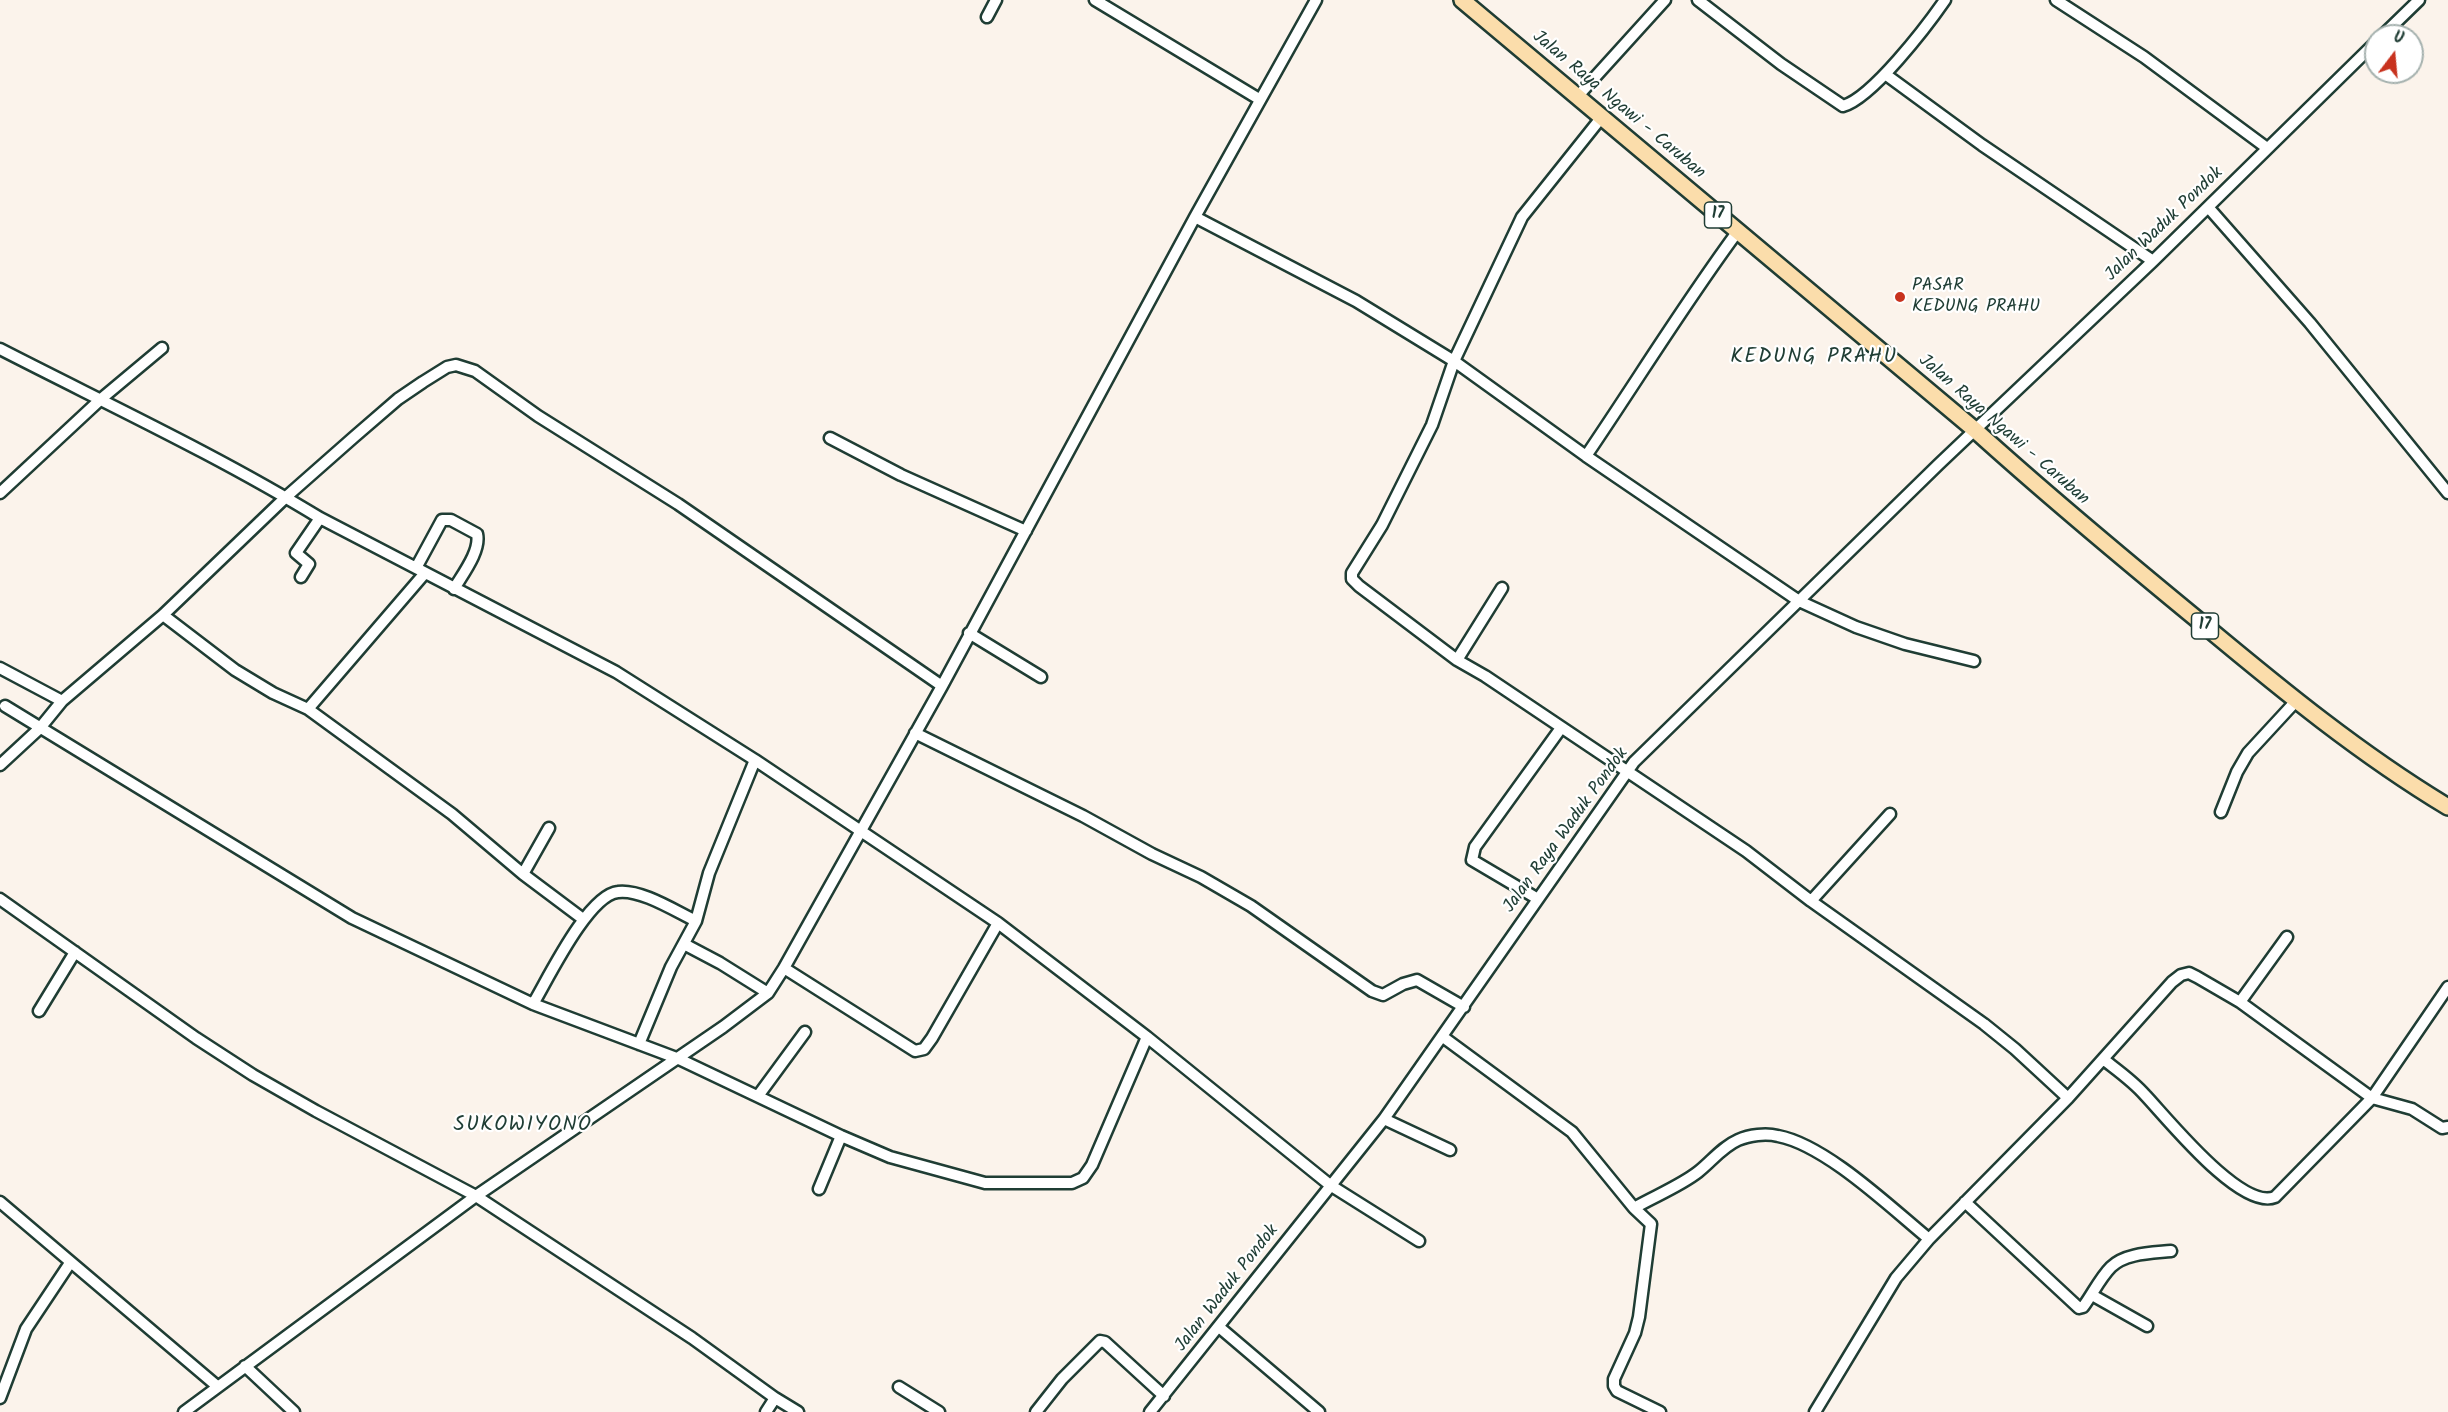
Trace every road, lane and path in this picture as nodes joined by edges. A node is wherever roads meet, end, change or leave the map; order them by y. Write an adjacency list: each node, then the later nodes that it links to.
1 (996, 0): 10 (street)
2 (1095, 0): 15 (street)
3 (1316, 0): 15 (street)
4 (1462, 0): 14 (highway, Jalan Raya Ngawi - Caruban / 17)
5 (1665, 0): 14 (street)
6 (1698, 0): 13 (street)
7 (1945, 0): 13 (street)
8 (2056, 0): 17 (street)
9 (2419, 0): 11 (street)
10 (987, 17)
11 (2394, 24)
12 (2364, 54): 17 (street, Jalan Waduk Pondok)
13 (1885, 74): 21 (street)
14 (1577, 97): 16 (highway, Jalan Raya Ngawi - Caruban / 17)
15 (1259, 99): 19 (street)
16 (1600, 118): 20 (highway, Jalan Raya Ngawi - Caruban / 17); 24 (street)
17 (2267, 148): 18 (street, Jalan Waduk Pondok)
18 (2208, 207): 21 (street, Jalan Waduk Pondok); 30 (street)
19 (1195, 217): 24 (street); 33 (street)
20 (1738, 231): 26 (highway, Jalan Raya Ngawi - Caruban / 17); 28 (street)
21 (2153, 261): 26 (street, Jalan Waduk Pondok)
22 (162, 348): 25 (street)
23 (0, 349): 25 (street)
24 (1454, 361): 28 (street); 41 (street)
25 (101, 399): 29 (street); 31 (street)
26 (1975, 430): 38 (street, Jalan Raya Waduk Pondok); 47 (highway, Jalan Raya Ngawi - Caruban / 17)
27 (830, 438): 33 (street)
28 (1586, 456): 38 (street)
29 (0, 493)
30 (2448, 493)
31 (286, 497): 32 (street); 39 (street); 45 (street)
32 (320, 518): 34 (street); 35 (street)
33 (1026, 531): 40 (street)
34 (420, 571): 37 (street); 37 (street); 49 (street)
35 (301, 577)
36 (1502, 588): 41 (street)
37 (454, 589): 53 (street)
38 (1799, 601): 42 (street); 55 (street, Jalan Raya Waduk Pondok)
39 (164, 615): 46 (street); 49 (street)
40 (969, 633): 44 (street); 45 (street)
41 (1457, 660): 51 (street)
42 (1974, 661)
43 (0, 668): 46 (street)
44 (1041, 677)
45 (942, 686): 52 (street)
46 (62, 701): 50 (street)
47 (2296, 701): 56 (highway, Jalan Raya Ngawi - Caruban / 17); 57 (street)
48 (5, 706): 50 (street)
49 (308, 709): 61 (street)
50 (40, 728): 54 (street); 75 (street)
51 (1562, 728): 55 (street); 63 (street)
52 (915, 733): 60 (street); 76 (street)
53 (754, 760): 60 (street); 66 (street)
54 (0, 765)
55 (1626, 772): 63 (street, Jalan Raya Waduk Pondok); 64 (street)
56 (2448, 807)
57 (2221, 812)
58 (1890, 814): 64 (street)
59 (549, 828): 61 (street)
60 (861, 831): 67 (street); 71 (street)
61 (523, 874): 65 (street)
62 (0, 899): 70 (street)
63 (1538, 899): 76 (street, Jalan Raya Waduk Pondok)
64 (1811, 901): 85 (street)
65 (583, 919): 66 (street); 75 (street)
66 (696, 921): 69 (street)
67 (998, 923): 71 (street); 79 (street)
68 (2287, 937): 74 (street)
69 (684, 944): 73 (street); 81 (street)
70 (75, 952): 77 (street); 93 (street)
71 (784, 968): 73 (street)
72 (2448, 987): 86 (street)
73 (768, 993): 82 (street)
74 (2240, 1002): 83 (street); 86 (street)
75 (532, 1004): 81 (street)
76 (1464, 1006): 80 (street, Jalan Raya Waduk Pondok)
77 (39, 1011)
78 (805, 1032): 84 (street)
79 (1147, 1037): 89 (street); 91 (street)
80 (1443, 1037): 87 (street, Jalan Raya Waduk Pondok); 96 (street)
81 (639, 1044): 82 (street)
82 (678, 1059): 84 (street); 93 (street)
83 (2103, 1059): 85 (street); 86 (street)
84 (758, 1096): 89 (street)
85 (2068, 1098): 95 (street)
86 (2372, 1098): 88 (street)
87 (1384, 1119): 90 (street); 91 (street, Jalan Raya Waduk Pondok)
88 (2448, 1127)
89 (841, 1136): 92 (street)
90 (1450, 1150)
91 (1330, 1185): 98 (street); 103 (street, Jalan Waduk Pondok)
92 (819, 1189)
93 (477, 1196): 104 (street); 109 (street)
94 (0, 1202): 100 (street)
95 (1965, 1202): 97 (street); 101 (street)
96 (1634, 1208): 97 (street); 119 (street)
97 (1929, 1239): 120 (street)
98 (1419, 1241)
99 (2170, 1251): 101 (street)
100 (70, 1263): 105 (street); 108 (street)
101 (2092, 1295): 102 (street)
102 (2147, 1326)
103 (1219, 1327): 107 (street, Jalan Waduk Pondok); 118 (street)
104 (245, 1366): 105 (street); 112 (street)
105 (218, 1386): 111 (street)
106 (899, 1387): 110 (street)
107 (1164, 1396): 116 (street); 117 (street, Jalan Waduk Pondok)
108 (0, 1398)
109 (775, 1398): 113 (street); 114 (street)
110 (924, 1408): 115 (street)
111 (184, 1412)
112 (294, 1412)
113 (766, 1412)
114 (798, 1412)
115 (939, 1412)
116 (1036, 1412)
117 (1150, 1412)
118 (1319, 1412)
119 (1660, 1412)
120 (1815, 1412)

